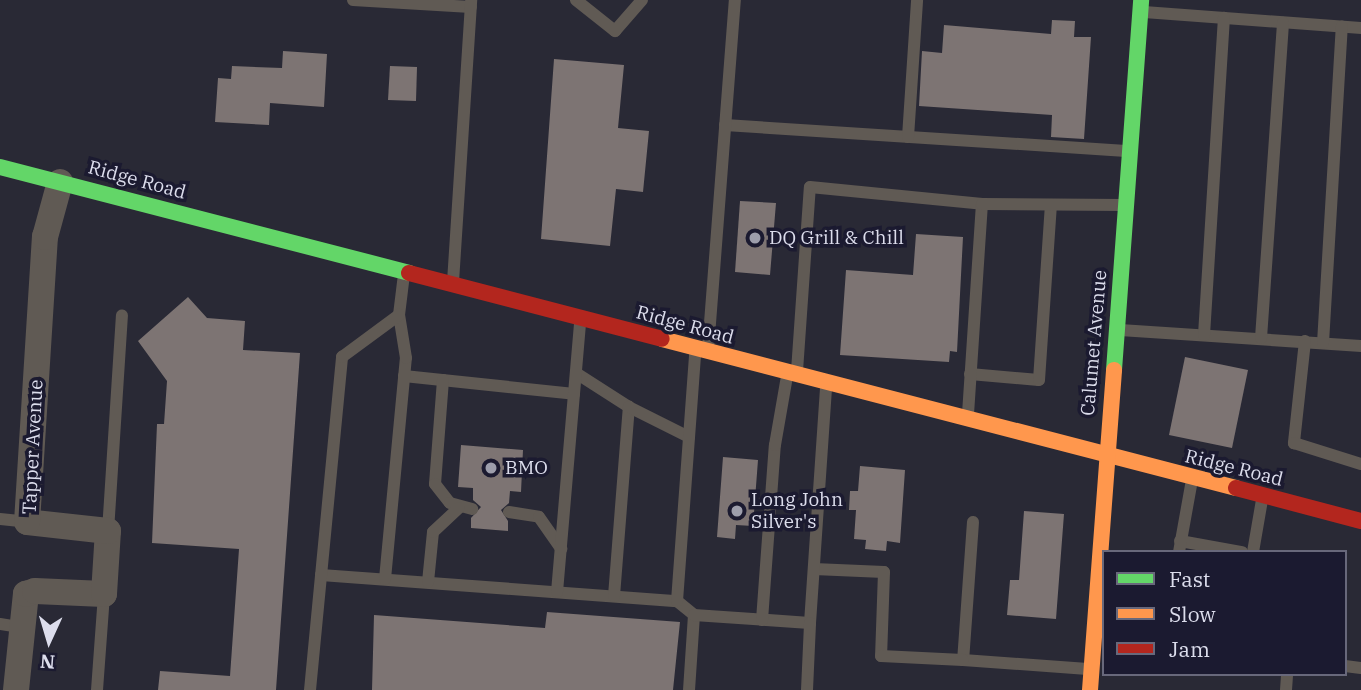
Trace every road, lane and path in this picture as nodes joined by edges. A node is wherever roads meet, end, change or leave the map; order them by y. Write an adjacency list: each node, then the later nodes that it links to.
1 (353, 0): 6 (lane)
2 (576, 0): 3 (lane)
3 (642, 0)
4 (735, 0): 12 (lane)
5 (917, 0): 13 (lane)
6 (471, 4): 21 (lane)
7 (1140, 6): 8 (lane); 14 (main road, Calumet Avenue)
8 (1224, 18): 9 (lane); 26 (lane)
9 (1283, 23): 10 (lane); 27 (lane)
10 (1342, 27): 11 (lane); 29 (lane)
11 (1361, 28)
12 (725, 125): 13 (lane); 31 (lane)
13 (908, 137): 14 (lane)
14 (1130, 151): 19 (main road, Calumet Avenue)
15 (0, 167): 16 (main road, Ridge Road)
16 (60, 182): 20 (main road, Ridge Road); 50 (street, Tapper Avenue)
17 (982, 204): 18 (lane); 33 (lane); 34 (lane)
18 (1051, 205): 19 (lane); 33 (lane)
19 (1126, 205): 25 (main road, Calumet Avenue)
20 (405, 273): 21 (main road, Ridge Road); 22 (lane)
21 (453, 285): 24 (main road, Ridge Road)
22 (399, 314): 35 (lane); 59 (lane)
23 (122, 315): 51 (lane)
24 (580, 319): 31 (main road, Ridge Road); 32 (lane)
25 (1116, 330): 26 (lane); 42 (main road, Calumet Avenue)
26 (1204, 335): 27 (lane)
27 (1261, 338): 28 (lane)
28 (1305, 341): 29 (lane); 43 (lane)
29 (1324, 343): 30 (lane)
30 (1361, 346)
31 (701, 351): 34 (main road, Ridge Road); 41 (lane)
32 (576, 373): 38 (lane); 39 (lane)
33 (970, 374): 40 (lane)
34 (792, 375): 37 (main road, Ridge Road); 67 (lane)
35 (404, 376): 36 (lane); 60 (lane)
36 (443, 380): 38 (lane); 61 (lane)
37 (826, 384): 40 (main road, Ridge Road); 58 (lane)
38 (574, 394): 53 (lane)
39 (629, 407): 41 (lane); 64 (lane)
40 (967, 421): 42 (main road, Ridge Road)
41 (689, 437): 65 (lane)
42 (1106, 457): 44 (main road, Ridge Road); 54 (main road, Calumet Avenue)
43 (1361, 464)
44 (1192, 479): 45 (main road, Ridge Road); 52 (lane)
45 (1263, 497): 48 (main road, Ridge Road); 56 (lane)
46 (509, 512): 53 (lane)
47 (0, 519): 50 (lane)
48 (1361, 521)
49 (973, 522): 71 (lane)
50 (27, 523): 51 (street, Tapper Avenue)
51 (108, 531): 63 (street)
52 (1180, 546): 55 (lane)
53 (561, 549): 62 (lane)
54 (1102, 550)
55 (1221, 550)
56 (1253, 550)
57 (1102, 559): 70 (main road, Calumet Avenue)
58 (814, 569): 68 (lane); 71 (lane)
59 (321, 575): 60 (lane); 75 (lane)
60 (385, 579): 61 (lane)
61 (428, 582): 62 (lane)
62 (557, 592): 64 (lane)
63 (104, 594): 69 (street); 74 (lane)
64 (614, 596): 65 (lane)
65 (677, 601): 66 (lane)
66 (694, 615): 67 (lane); 76 (lane)
67 (762, 620): 68 (lane)
68 (810, 623): 77 (lane)
69 (10, 625): 73 (street)
70 (1099, 635): 72 (main road, Calumet Avenue)
71 (963, 660): 72 (lane)
72 (1092, 670): 78 (main road, Calumet Avenue)
73 (16, 690)
74 (97, 690)
75 (310, 690)
76 (689, 690)
77 (807, 690)
78 (1090, 690)

